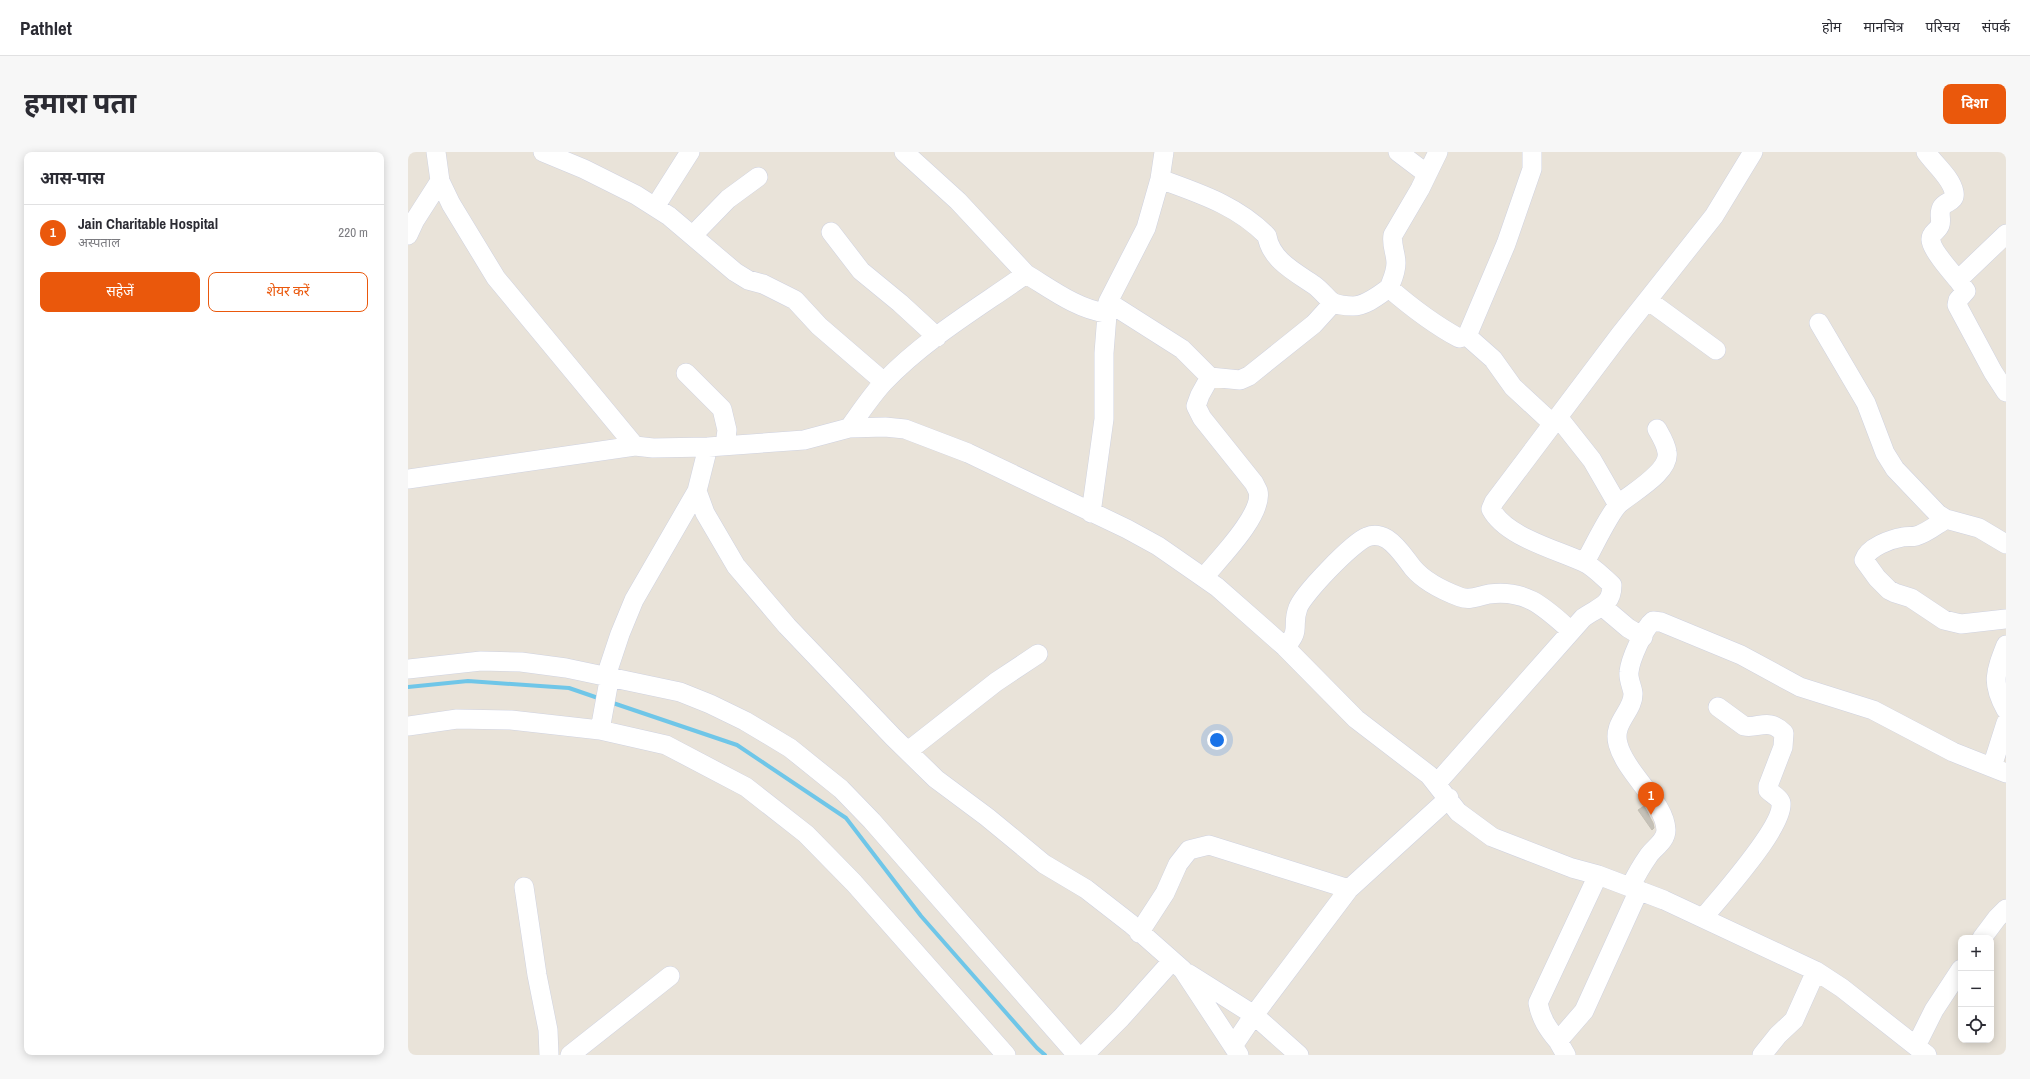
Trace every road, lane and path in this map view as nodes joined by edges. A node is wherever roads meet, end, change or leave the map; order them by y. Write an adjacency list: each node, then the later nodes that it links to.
1 (436, 152): 14 (street)
2 (543, 152): 15 (street)
3 (690, 152): 15 (street)
4 (1164, 152): 13 (street)
5 (1398, 152): 11 (street)
6 (1438, 152): 11 (street)
7 (1532, 152): 27 (street)
8 (1753, 152): 23 (street)
9 (1926, 152): 21 (street)
10 (907, 153): 20 (street)
11 (1427, 174): 22 (street)
12 (758, 177): 19 (street)
13 (1160, 179): 24 (street); 25 (street)
14 (440, 181): 18 (street); 37 (street)
15 (655, 207): 19 (street)
16 (831, 232): 28 (street)
17 (2006, 234): 21 (street)
18 (408, 235)
19 (693, 235): 32 (street)
20 (1026, 274): 25 (street); 28 (street)
21 (1958, 280): 33 (street)
22 (1389, 288): 24 (street); 27 (street)
23 (1649, 301): 29 (street); 34 (street)
24 (1333, 303): 31 (street)
25 (1107, 307): 31 (street); 42 (street)
26 (1819, 323): 43 (street)
27 (1467, 336): 34 (street)
28 (937, 337): 32 (street)
29 (1716, 350)
30 (686, 373): 38 (street)
31 (1210, 377): 46 (street)
32 (884, 382): 35 (street)
33 (2006, 392)
34 (1555, 420): 41 (street); 45 (street)
35 (849, 428): 38 (street); 42 (street)
36 (1657, 429): 41 (street)
37 (635, 446): 38 (street); 39 (street)
38 (717, 446): 40 (street)
39 (408, 479)
40 (697, 491): 55 (street); 61 (street)
41 (1618, 505): 45 (street)
42 (1091, 513): 46 (street)
43 (1946, 519): 44 (street); 48 (street)
44 (2006, 544)
45 (1585, 562): 47 (street)
46 (1204, 577): 52 (street)
47 (1602, 606): 49 (street); 50 (street)
48 (2006, 619)
49 (1571, 631): 52 (street); 63 (street)
50 (1643, 637): 62 (street); 67 (street)
51 (2006, 645): 57 (street)
52 (1285, 647): 63 (street)
53 (1038, 654): 61 (street)
54 (408, 669): 55 (street)
55 (605, 679): 58 (street); 84 (street)
56 (1718, 707): 70 (street)
57 (2006, 710)
58 (597, 721): 60 (street); 83 (street)
59 (2006, 723): 62 (street)
60 (408, 726)
61 (908, 752): 71 (street)
62 (1999, 770)
63 (1437, 783): 64 (street)
64 (1449, 798): 65 (street); 68 (street)
65 (1598, 875): 67 (street); 78 (street)
66 (524, 886): 81 (street)
67 (1635, 888): 70 (street); 78 (street)
68 (1349, 889): 71 (street); 77 (street)
69 (2006, 909): 72 (street)
70 (1704, 917): 75 (street)
71 (1139, 933): 73 (street)
72 (1984, 935)
73 (1177, 966): 77 (street); 79 (street); 85 (street)
74 (1960, 971): 80 (street)
75 (1816, 972): 80 (street); 87 (street)
76 (670, 976): 82 (street)
77 (1254, 1015): 79 (street); 86 (street)
78 (1562, 1048)
79 (1236, 1050)
80 (1921, 1050)
81 (549, 1055)
82 (570, 1055)
83 (1006, 1055)
84 (1077, 1055)
85 (1084, 1055)
86 (1299, 1055)
87 (1762, 1055)

